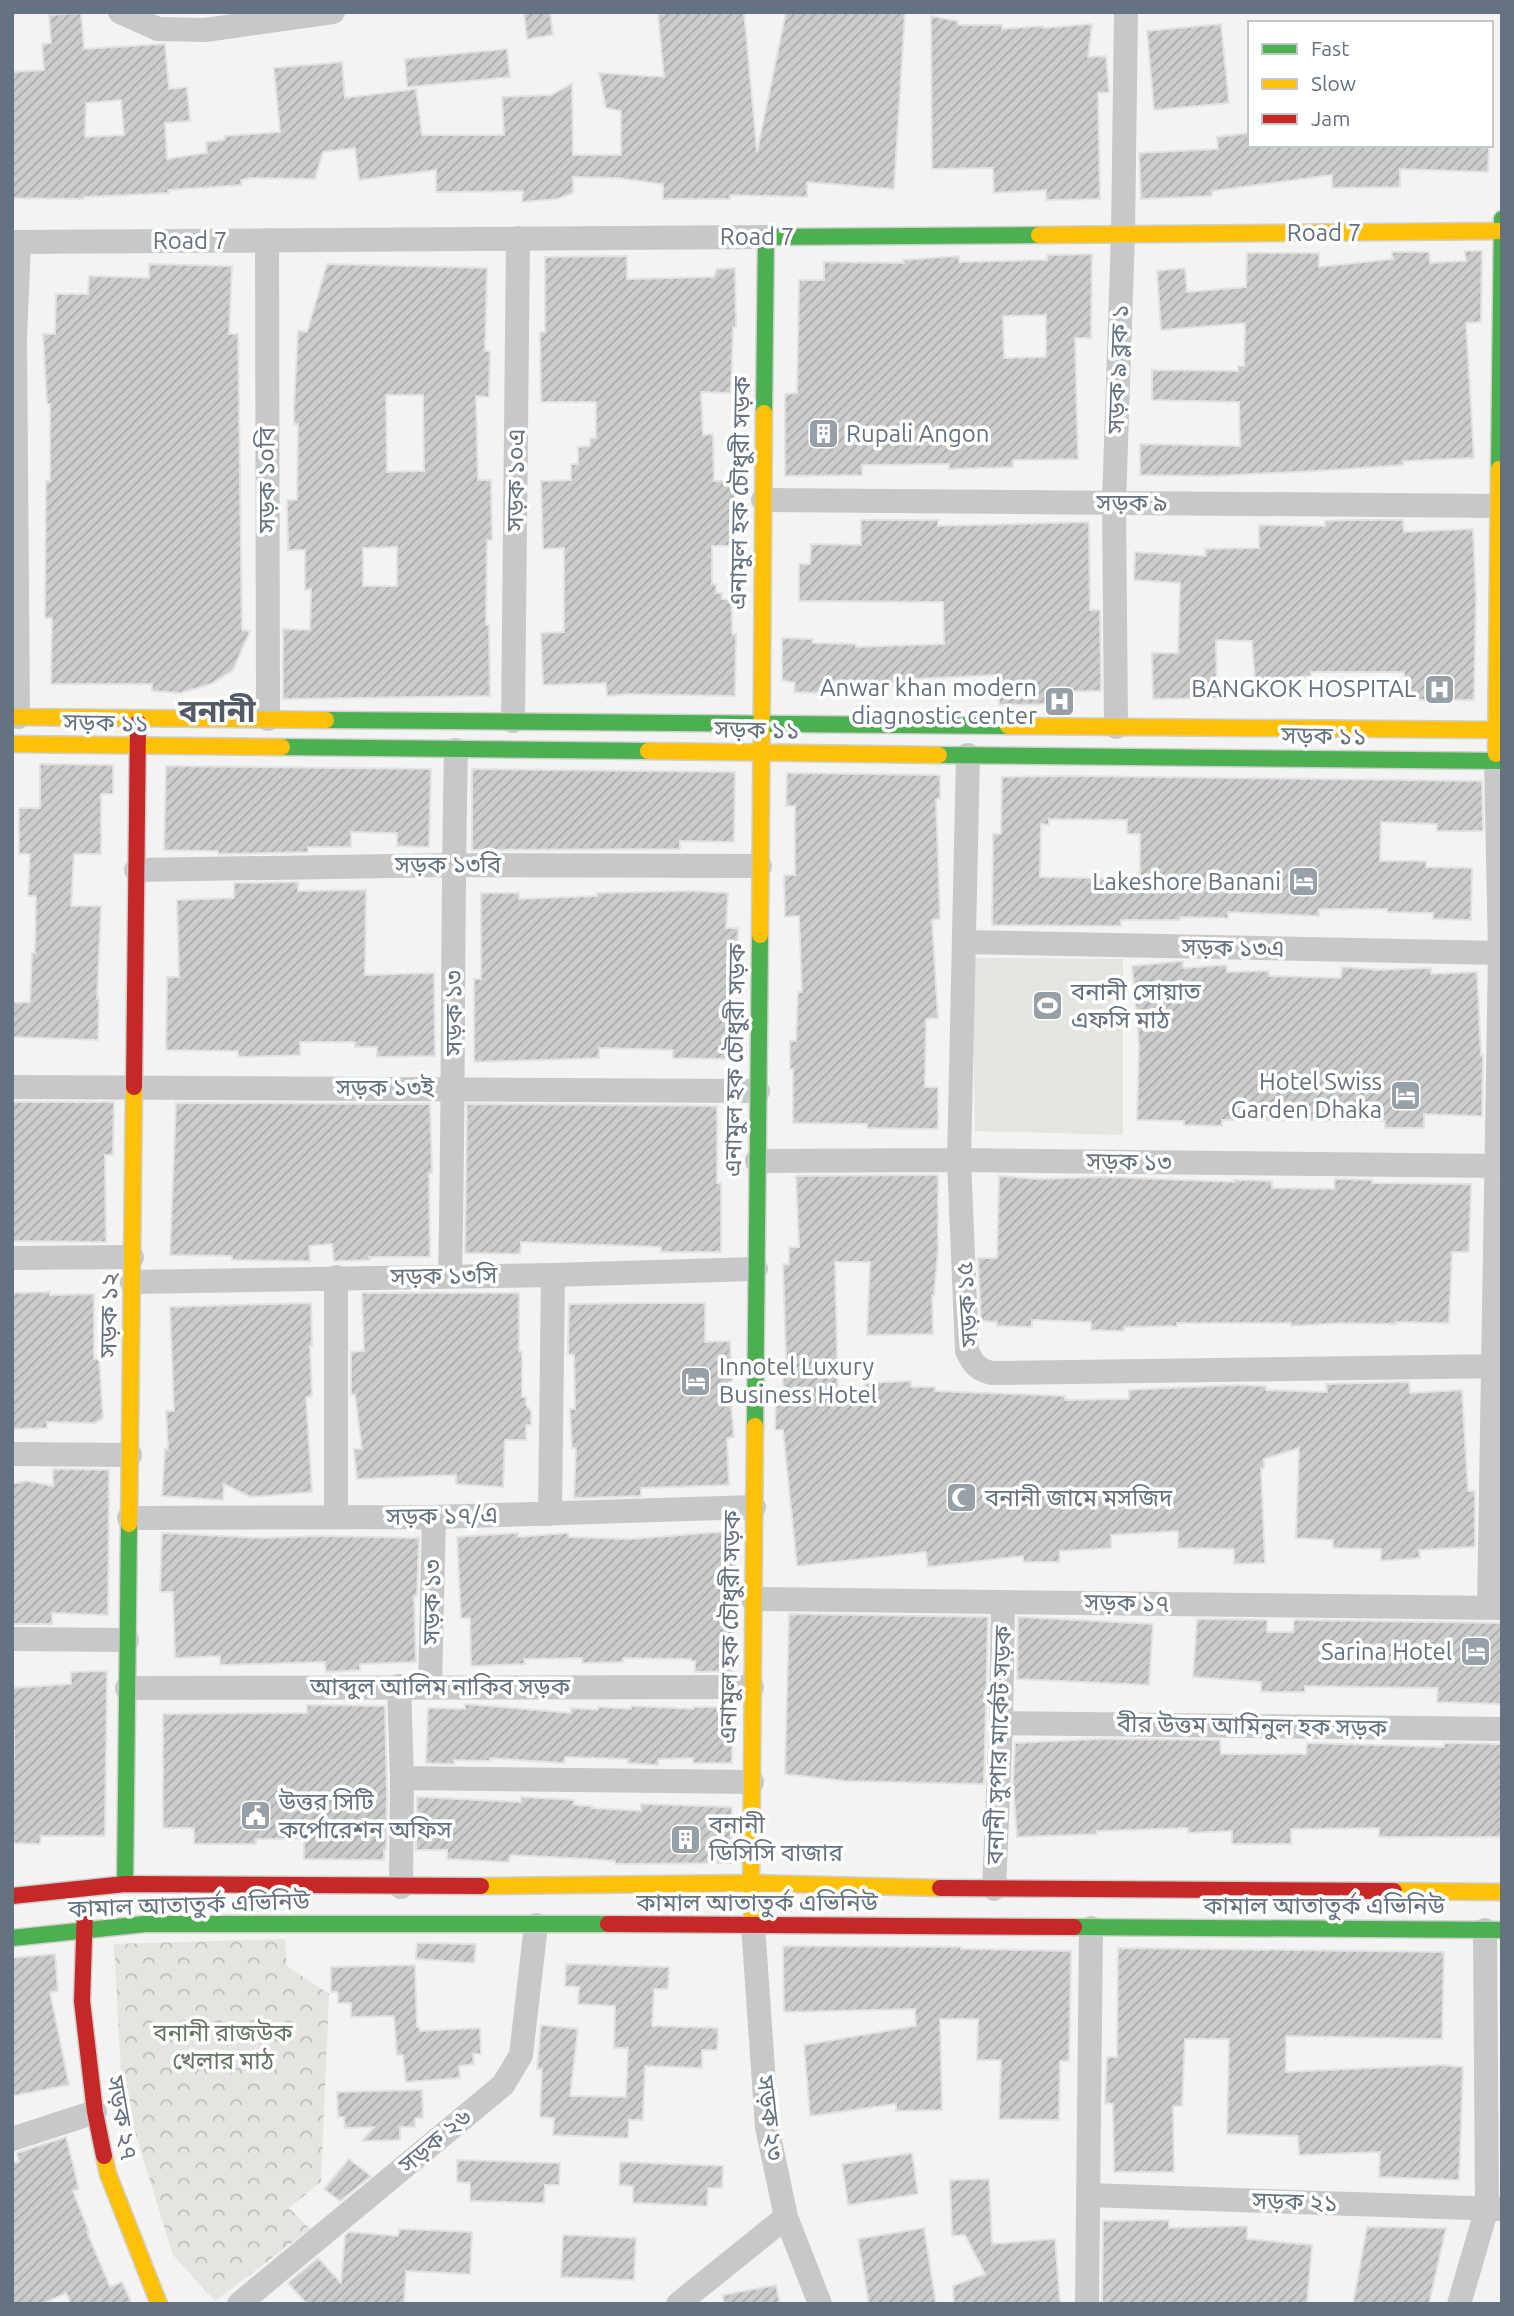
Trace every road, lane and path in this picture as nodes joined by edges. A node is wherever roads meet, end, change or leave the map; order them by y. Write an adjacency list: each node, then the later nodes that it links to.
1 (120, 12): 2 (street)
2 (333, 12)
3 (1126, 12): 6 (street, সড়ক ৯ ব্লক ১)
4 (1502, 219): 5 (main road)
5 (1502, 231): 6 (main road, Road 7); 11 (main road)
6 (1123, 234): 7 (main road, Road 7); 14 (street, সড়ক ৯ ব্লক ১)
7 (766, 237): 8 (street, Road 7); 13 (main road, এনামুল হক চৌধুরী সড়ক)
8 (518, 238): 9 (street, Road 7); 20 (street, সড়ক ১০এ)
9 (267, 240): 10 (street, Road 7); 19 (street, সড়ক ১০বি)
10 (16, 242): 12 (street)
11 (1502, 281): 15 (main road)
12 (14, 338): 16 (street)
13 (763, 500): 14 (street, সড়ক ৯); 21 (main road, এনামুল হক চৌধুরী সড়ক)
14 (1114, 503): 15 (street, সড়ক ৯); 22 (street, সড়ক ৯ ব্লক ১)
15 (1500, 506): 23 (main road)
16 (15, 525): 17 (street)
17 (15, 717): 18 (main road, সড়ক ১১)
18 (138, 718): 19 (main road, সড়ক ১১); 25 (main road, সড়ক ১২)
19 (268, 719): 20 (main road, সড়ক ১১)
20 (513, 721): 21 (main road, সড়ক ১১)
21 (761, 724): 22 (main road, সড়ক ১১); 27 (main road, এনামুল হক চৌধুরী সড়ক)
22 (1116, 727): 23 (main road, সড়ক ১১)
23 (1499, 730): 29 (main road)
24 (12, 744): 25 (main road, সড়ক ১১)
25 (138, 746): 26 (main road, সড়ক ১১); 32 (main road, সড়ক ১২)
26 (456, 750): 27 (main road, সড়ক ১১); 30 (street, সড়ক ১৩)
27 (761, 753): 28 (main road, সড়ক ১১); 31 (main road, এনামুল হক চৌধুরী সড়ক)
28 (968, 755): 29 (main road, সড়ক ১১); 33 (street, সড়ক ১৫)
29 (1499, 761): 34 (street)
30 (453, 865): 31 (street, সড়ক ১৩বি); 32 (street, সড়ক ১৩বি); 37 (street, সড়ক ১৩)
31 (760, 866): 38 (main road, এনামুল হক চৌধুরী সড়ক)
32 (136, 870): 36 (main road, সড়ক ১২)
33 (964, 942): 34 (street, সড়ক ১৩এ); 39 (street, সড়ক ১৫)
34 (1501, 953): 41 (street)
35 (12, 1087): 36 (street, সড়ক ১৩ই)
36 (134, 1087): 37 (street, সড়ক ১৩ই); 42 (main road, সড়ক ১২)
37 (454, 1088): 38 (street, সড়ক ১৩ই); 46 (street, সড়ক ১৩)
38 (758, 1091): 40 (main road, এনামুল হক চৌধুরী সড়ক)
39 (959, 1160): 40 (street, সড়ক ১৩); 41 (street, সড়ক ১৩); 49 (street, সড়ক ১৫)
40 (757, 1161): 44 (main road, এনামুল হক চৌধুরী সড়ক)
41 (1498, 1166): 49 (street)
42 (132, 1257): 43 (street); 48 (main road, সড়ক ১২)
43 (12, 1258)
44 (756, 1269): 45 (street, সড়ক ১৩সি); 52 (main road, এনামুল হক চৌধুরী সড়ক)
45 (553, 1275): 46 (street, সড়ক ১৩সি); 53 (street)
46 (450, 1276): 47 (street, সড়ক ১৩সি)
47 (336, 1277): 48 (street, সড়ক ১৩সি); 54 (street)
48 (132, 1282): 51 (main road, সড়ক ১২)
49 (1498, 1366): 59 (street)
50 (12, 1454): 51 (street)
51 (130, 1455): 56 (main road, সড়ক ১২)
52 (754, 1507): 53 (street, সড়ক ১৭/এ); 57 (main road, এনামুল হক চৌধুরী সড়ক)
53 (550, 1514): 55 (street, সড়ক ১৭/এ)
54 (336, 1517): 55 (street, সড়ক ১৭/এ); 56 (street, সড়ক ১৭/এ)
55 (434, 1517): 63 (street, সড়ক ১৩)
56 (129, 1518): 61 (main road, সড়ক ১২)
57 (753, 1599): 58 (street, সড়ক ১৭); 64 (main road, এনামুল হক চৌধুরী সড়ক)
58 (1003, 1602): 59 (street, সড়ক ১৭); 66 (street, বনানী সুপার মার্কেট সড়ক)
59 (1495, 1608)
60 (12, 1639): 61 (street)
61 (127, 1640): 65 (main road, সড়ক ১২)
62 (399, 1686): 63 (street, আব্দুল আলিম নাকিব সড়ক); 65 (street, আব্দুল আলিম নাকিব সড়ক); 68 (street)
63 (430, 1686): 64 (street, আব্দুল আলিম নাকিব সড়ক)
64 (752, 1687): 69 (main road, এনামুল হক চৌধুরী সড়ক)
65 (127, 1688): 71 (main road, সড়ক ১২)
66 (1001, 1723): 67 (street, বীর উত্তম আমিনুল হক সড়ক); 74 (street, বনানী সুপার মার্কেট সড়ক)
67 (1502, 1729)
68 (402, 1778): 69 (street); 72 (street)
69 (751, 1782): 70 (main road, এনামুল হক চৌধুরী সড়ক)
70 (751, 1883): 72 (main road, কামাল আতাতুর্ক এভিনিউ); 74 (main road, কামাল আতাতুর্ক এভিনিউ); 77 (main road, এনামুল হক চৌধুরী সড়ক)
71 (125, 1884): 72 (main road, কামাল আতাতুর্ক এভিনিউ); 73 (main road, কামাল আতাতুর্ক এভিনিউ)
72 (401, 1887)
73 (85, 1888): 76 (main road, কামাল আতাতুর্ক এভিনিউ); 81 (main road, সড়ক ২৭)
74 (994, 1889): 75 (main road, কামাল আতাতুর্ক এভিনিউ)
75 (1502, 1892)
76 (12, 1896)
77 (753, 1924): 78 (main road, কামাল আতাতুর্ক এভিনিউ); 79 (main road, কামাল আতাতুর্ক এভিনিউ); 87 (street, সড়ক ২৩)
78 (536, 1925): 81 (main road, কামাল আতাতুর্ক এভিনিউ); 89 (street, সড়ক ২৬)
79 (1091, 1928): 80 (main road, কামাল আতাতুর্ক এভিনিউ); 85 (street)
80 (1493, 1930): 86 (street)
81 (84, 1931): 82 (main road, কামাল আতাতুর্ক এভিনিউ); 83 (main road, সড়ক ২৭)
82 (12, 1938)
83 (95, 2112): 84 (street); 88 (main road, সড়ক ২৭)
84 (12, 2139)
85 (1089, 2195): 86 (street, সড়ক ২১); 92 (street)
86 (1494, 2208): 93 (street)
87 (786, 2217): 90 (street); 91 (street, সড়ক ২৩)
88 (159, 2304)
89 (239, 2304)
90 (678, 2304)
91 (820, 2304)
92 (1087, 2304)
93 (1459, 2304)

